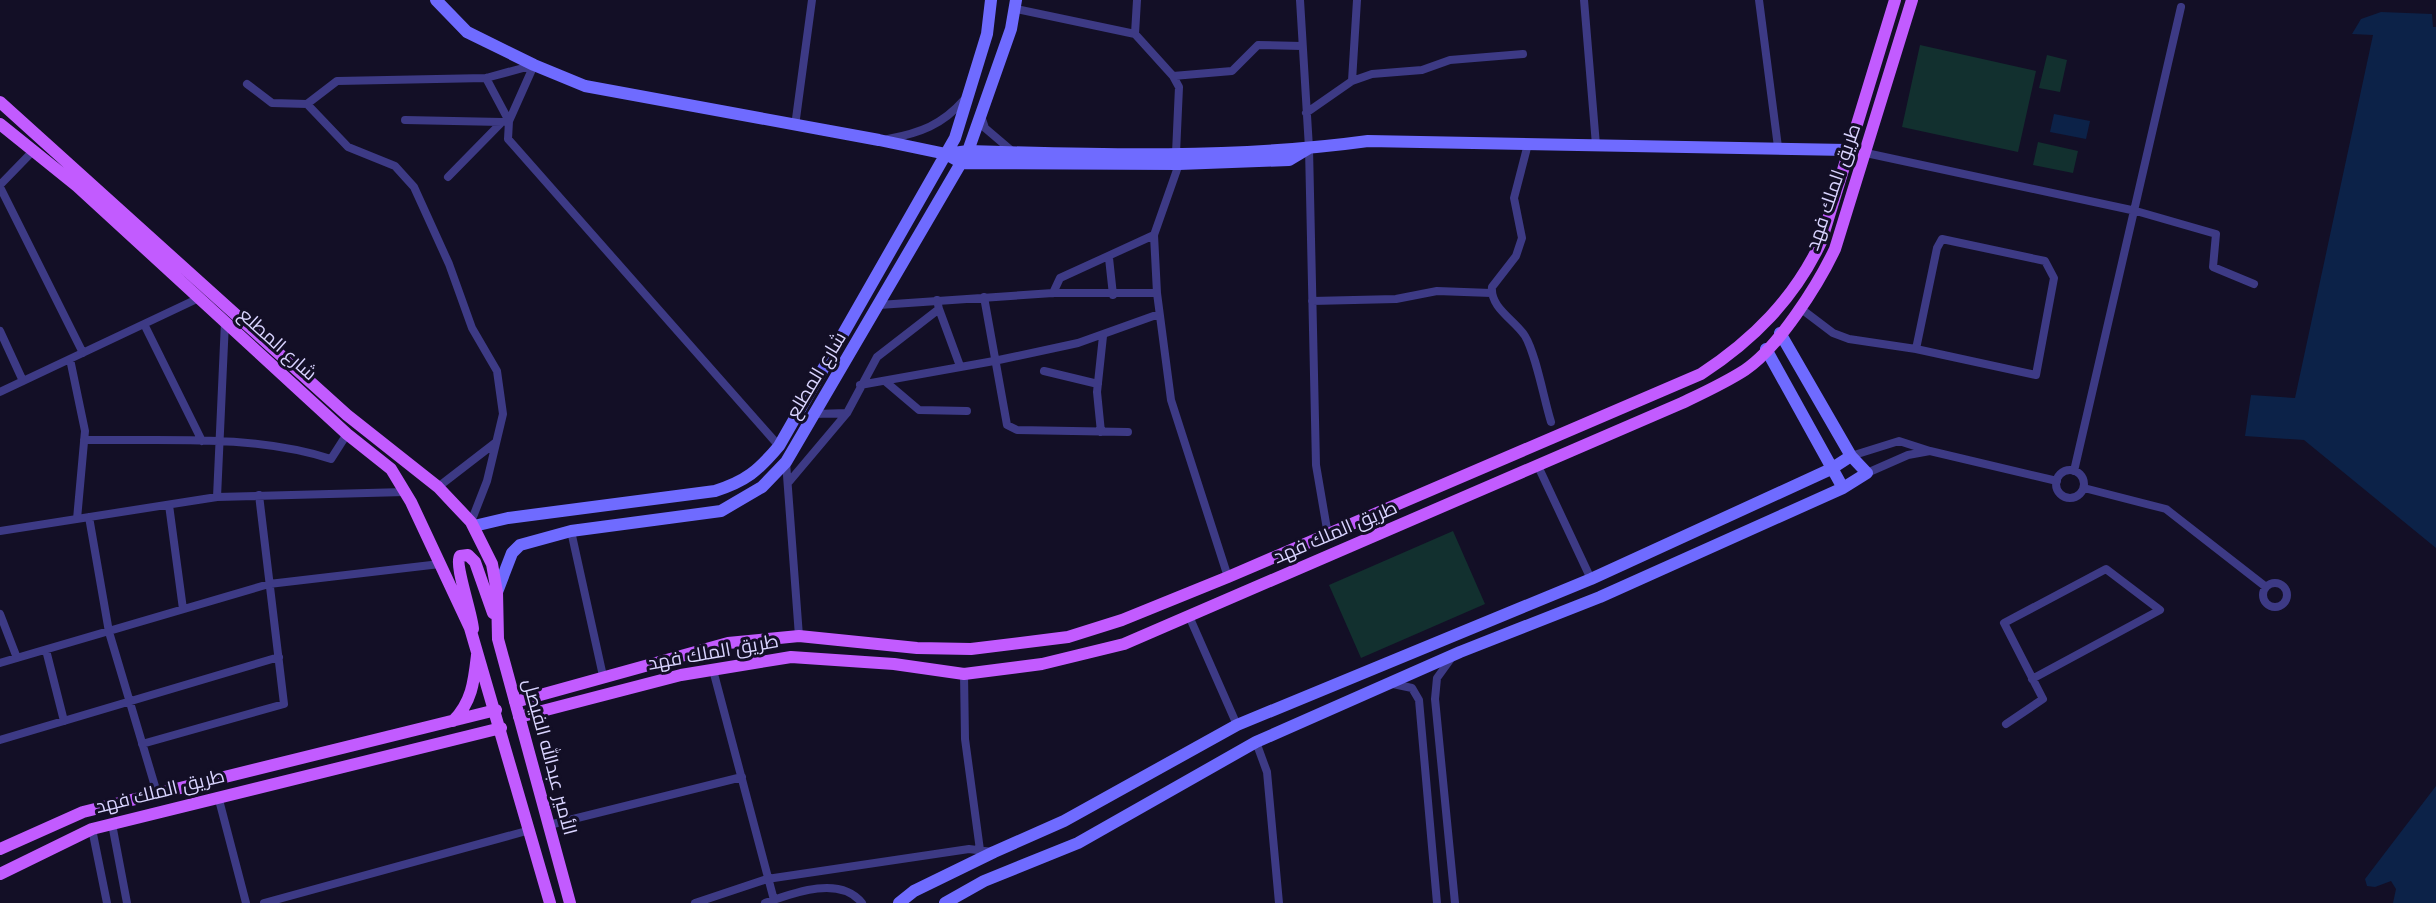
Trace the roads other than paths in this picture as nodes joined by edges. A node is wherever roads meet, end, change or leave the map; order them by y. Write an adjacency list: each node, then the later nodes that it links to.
1 (436, 0): 16 (street)
2 (812, 0): 29 (street)
3 (990, 0): 21 (street, شارع المطلع)
4 (1137, 0): 13 (street)
5 (1300, 0): 14 (street)
6 (1357, 0): 19 (street)
7 (1584, 0): 32 (street)
8 (1759, 0): 33 (street)
9 (1895, 0): 36 (main road, طريق الملك فهد)
10 (1912, 0): 38 (main road, طريق الملك فهد)
11 (1016, 4): 13 (street); 25 (street, شارع المطلع)
12 (2181, 7): 44 (street)
13 (1135, 34): 17 (street)
14 (1302, 46): 17 (street); 24 (street)
15 (1523, 54): 19 (street)
16 (534, 65): 18 (street); 27 (street); 29 (street)
17 (1173, 76): 41 (street)
18 (486, 78): 23 (street); 27 (street)
19 (1352, 81): 24 (street)
20 (247, 84): 23 (street)
21 (972, 89): 30 (street); 39 (street, شارع المطلع)
22 (0, 102): 97 (main road, شارع المطلع)
23 (307, 104): 86 (street)
24 (1306, 113): 34 (street)
25 (981, 116): 37 (street); 40 (street, شارع المطلع)
26 (405, 120): 27 (street)
27 (506, 122): 42 (street); 87 (street)
28 (0, 124): 35 (main road, شارع المطلع)
29 (795, 125): 30 (street)
30 (879, 141): 39 (street)
31 (1528, 144): 32 (street); 34 (street); 50 (street)
32 (1596, 145): 33 (street)
33 (1778, 147): 36 (street)
34 (1309, 148): 41 (street); 54 (street)
35 (34, 149): 43 (street); 53 (main road, شارع المطلع)
36 (1847, 150): 103 (main road, طريق الملك فهد)
37 (1014, 153): 40 (street); 41 (street)
38 (1866, 153): 44 (street); 57 (main road, طريق الملك فهد)
39 (946, 154): 40 (street); 87 (street, شارع المطلع)
40 (965, 157): 41 (street); 56 (street, شارع المطلع)
41 (1178, 158): 45 (street)
42 (448, 177)
43 (0, 186): 66 (street)
44 (2136, 211): 47 (street); 93 (street)
45 (1154, 235): 46 (street); 49 (street)
46 (1109, 258): 48 (street); 51 (street)
47 (2254, 284)
48 (1053, 293): 51 (street); 52 (street)
49 (1157, 293): 51 (street); 58 (street)
50 (1491, 293): 54 (street); 79 (street)
51 (1113, 295)
52 (984, 297): 55 (street); 68 (street)
53 (199, 298): 59 (main road, شارع المطلع); 60 (street)
54 (1312, 301): 111 (street)
55 (938, 304): 56 (street); 69 (street); 74 (street)
56 (879, 305): 78 (street, شارع المطلع)
57 (1800, 308): 62 (main road, طريق الملك فهد); 65 (street)
58 (1159, 314): 63 (street); 113 (street)
59 (225, 322): 82 (main road, شارع المطلع); 85 (street)
60 (144, 324): 66 (street); 84 (street)
61 (0, 331): 71 (street)
62 (1780, 333): 64 (main road, طريق الملك فهد); 89 (street)
63 (1103, 336): 68 (street); 73 (street)
64 (1766, 349): 91 (main road, طريق الملك فهد); 92 (street)
65 (1916, 349): 65 (street)
66 (83, 353): 67 (street)
67 (70, 359): 71 (street); 83 (street)
68 (994, 361): 69 (street); 80 (street)
69 (960, 366): 72 (street)
70 (1044, 371): 73 (street)
71 (23, 381): 75 (street)
72 (886, 382): 74 (street); 76 (street)
73 (1098, 384): 80 (street)
74 (860, 385): 77 (street)
75 (0, 392)
76 (967, 411)
77 (847, 413): 78 (street); 96 (street)
78 (815, 414): 90 (street, شارع المطلع)
79 (1551, 422)
80 (1101, 432): 81 (street)
81 (1128, 432)
82 (347, 434): 85 (street); 100 (main road, شارع المطلع)
83 (84, 440): 84 (street); 106 (street)
84 (202, 441): 85 (street)
85 (219, 443): 102 (street)
86 (495, 443): 97 (street); 108 (street)
87 (779, 446): 108 (street, شارع المطلع)
88 (1930, 452): 89 (street); 94 (street); 95 (street)
89 (1851, 456): 92 (street); 94 (street)
90 (786, 462): 96 (street); 110 (street, شارع المطلع)
91 (1537, 464): 107 (main road, طريق الملك فهد); 114 (street)
92 (1831, 469): 98 (street); 114 (street)
93 (2074, 471): 95 (street); 99 (street)
94 (1867, 473): 98 (street)
95 (2057, 481): 99 (street)
96 (788, 483): 123 (street)
97 (438, 487): 108 (main road, شارع المطلع)
98 (1843, 488): 126 (street)
99 (2084, 488): 116 (street)
100 (405, 492): 101 (street); 112 (main road, شارع المطلع)
101 (259, 495): 102 (street); 115 (street)
102 (217, 497): 104 (street)
103 (1402, 503): 107 (main road); 111 (main road, طريق الملك فهد)
104 (169, 505): 105 (street); 118 (street)
105 (89, 517): 106 (street); 122 (street)
106 (77, 519): 109 (street)
107 (1410, 520): 120 (main road, طريق الملك فهد)
108 (472, 524): 117 (main road, شارع المطلع)
109 (0, 531)
110 (571, 531): 117 (street, شارع المطلع); 132 (street)
111 (1328, 535): 113 (main road, طريق الملك فهد)
112 (440, 564): 115 (street); 124 (main road, شارع المطلع)
113 (1228, 577): 123 (main road, طريق الملك فهد)
114 (1591, 579): 145 (street)
115 (270, 584): 118 (street); 127 (street)
116 (2266, 587)
117 (498, 592): 121 (main road, شارع المطلع)
118 (183, 609): 122 (street)
119 (0, 614): 128 (street)
120 (1189, 616): 131 (main road, طريق الملك فهد); 145 (street)
121 (496, 621): 124 (main road); 137 (main road, الأمير عبدالله الفيصل)
122 (109, 632): 125 (street); 136 (street)
123 (799, 636): 132 (main road, طريق الملك فهد)
124 (475, 640): 139 (main road, الأمير عبدالله الفيصل); 143 (main road)
125 (46, 650): 128 (street); 142 (street)
126 (1460, 652): 134 (street); 176 (street)
127 (279, 657): 136 (street); 150 (street)
128 (17, 658): 129 (street)
129 (0, 663)
130 (713, 670): 131 (main road, طريق الملك فهد); 138 (main road, طريق الملك فهد); 151 (street)
131 (964, 674): 159 (street)
132 (603, 676): 135 (main road, طريق الملك فهد)
133 (2032, 679): 133 (street); 144 (street)
134 (1384, 686): 149 (street); 175 (street)
135 (548, 692): 137 (main road, طريق الملك فهد); 138 (main road)
136 (129, 701): 142 (street); 150 (street)
137 (515, 702): 141 (main road, الأمير عبدالله الفيصل)
138 (554, 707): 141 (main road, طريق الملك فهد)
139 (496, 710): 140 (main road, طريق الملك فهد); 146 (main road, الأمير عبدالله الفيصل)
140 (478, 715): 143 (main road, طريق الملك فهد); 147 (main road)
141 (519, 717): 155 (main road, الأمير عبدالله الفيصل)
142 (64, 721): 148 (street)
143 (453, 722): 152 (main road, طريق الملك فهد)
144 (2006, 724)
145 (1237, 725): 160 (street)
146 (501, 728): 147 (main road, طريق الملك فهد); 157 (main road, الأمير عبدالله الفيصل)
147 (479, 731): 153 (main road, طريق الملك فهد)
148 (0, 740)
149 (1256, 742): 173 (street); 174 (street)
150 (142, 744): 152 (street)
151 (742, 777): 155 (street); 162 (street)
152 (157, 793): 158 (main road, طريق الملك فهد)
153 (218, 796): 154 (main road, طريق الملك فهد); 166 (street)
154 (111, 824): 156 (main road, طريق الملك فهد); 165 (street)
155 (549, 825): 169 (main road, الأمير عبدالله الفيصل)
156 (92, 829): 161 (main road, طريق الملك فهد); 164 (street)
157 (530, 830): 167 (street); 168 (main road, الأمير عبدالله الفيصل)
158 (0, 849)
159 (980, 850): 160 (street); 162 (street)
160 (994, 852): 172 (street)
161 (0, 874)
162 (766, 880): 163 (street); 170 (street)
163 (770, 902): 171 (street)
164 (107, 903)
165 (127, 903)
166 (246, 903)
167 (264, 903)
168 (550, 903)
169 (570, 903)
170 (695, 903)
171 (862, 903)
172 (900, 903)
173 (944, 903)
174 (1279, 903)
175 (1437, 903)
176 (1455, 903)

